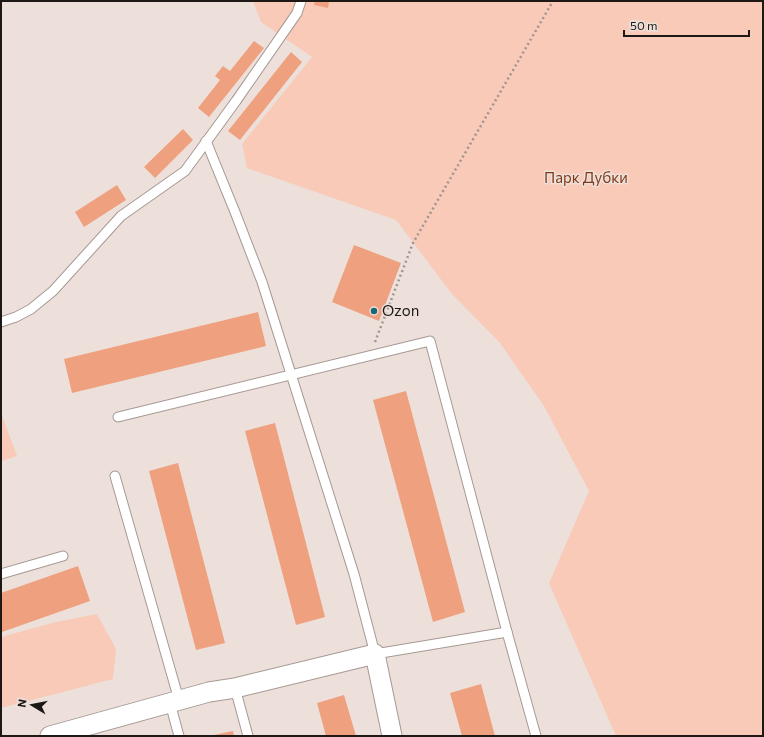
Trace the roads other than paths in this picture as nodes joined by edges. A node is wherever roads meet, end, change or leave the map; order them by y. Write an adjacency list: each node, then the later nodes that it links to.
1 (301, 1): 2 (lane)
2 (206, 141): 3 (lane); 4 (lane)
3 (1, 322)
4 (291, 374): 5 (lane); 9 (lane); 10 (lane)
5 (118, 416)
6 (115, 476): 12 (lane)
7 (63, 556): 8 (lane)
8 (1, 574)
9 (507, 632): 10 (lane); 17 (lane)
10 (376, 654): 11 (street); 16 (street)
11 (235, 688): 12 (street); 15 (lane)
12 (175, 701): 13 (street); 14 (lane)
13 (50, 736)
14 (179, 736)
15 (248, 736)
16 (392, 736)
17 (536, 736)

